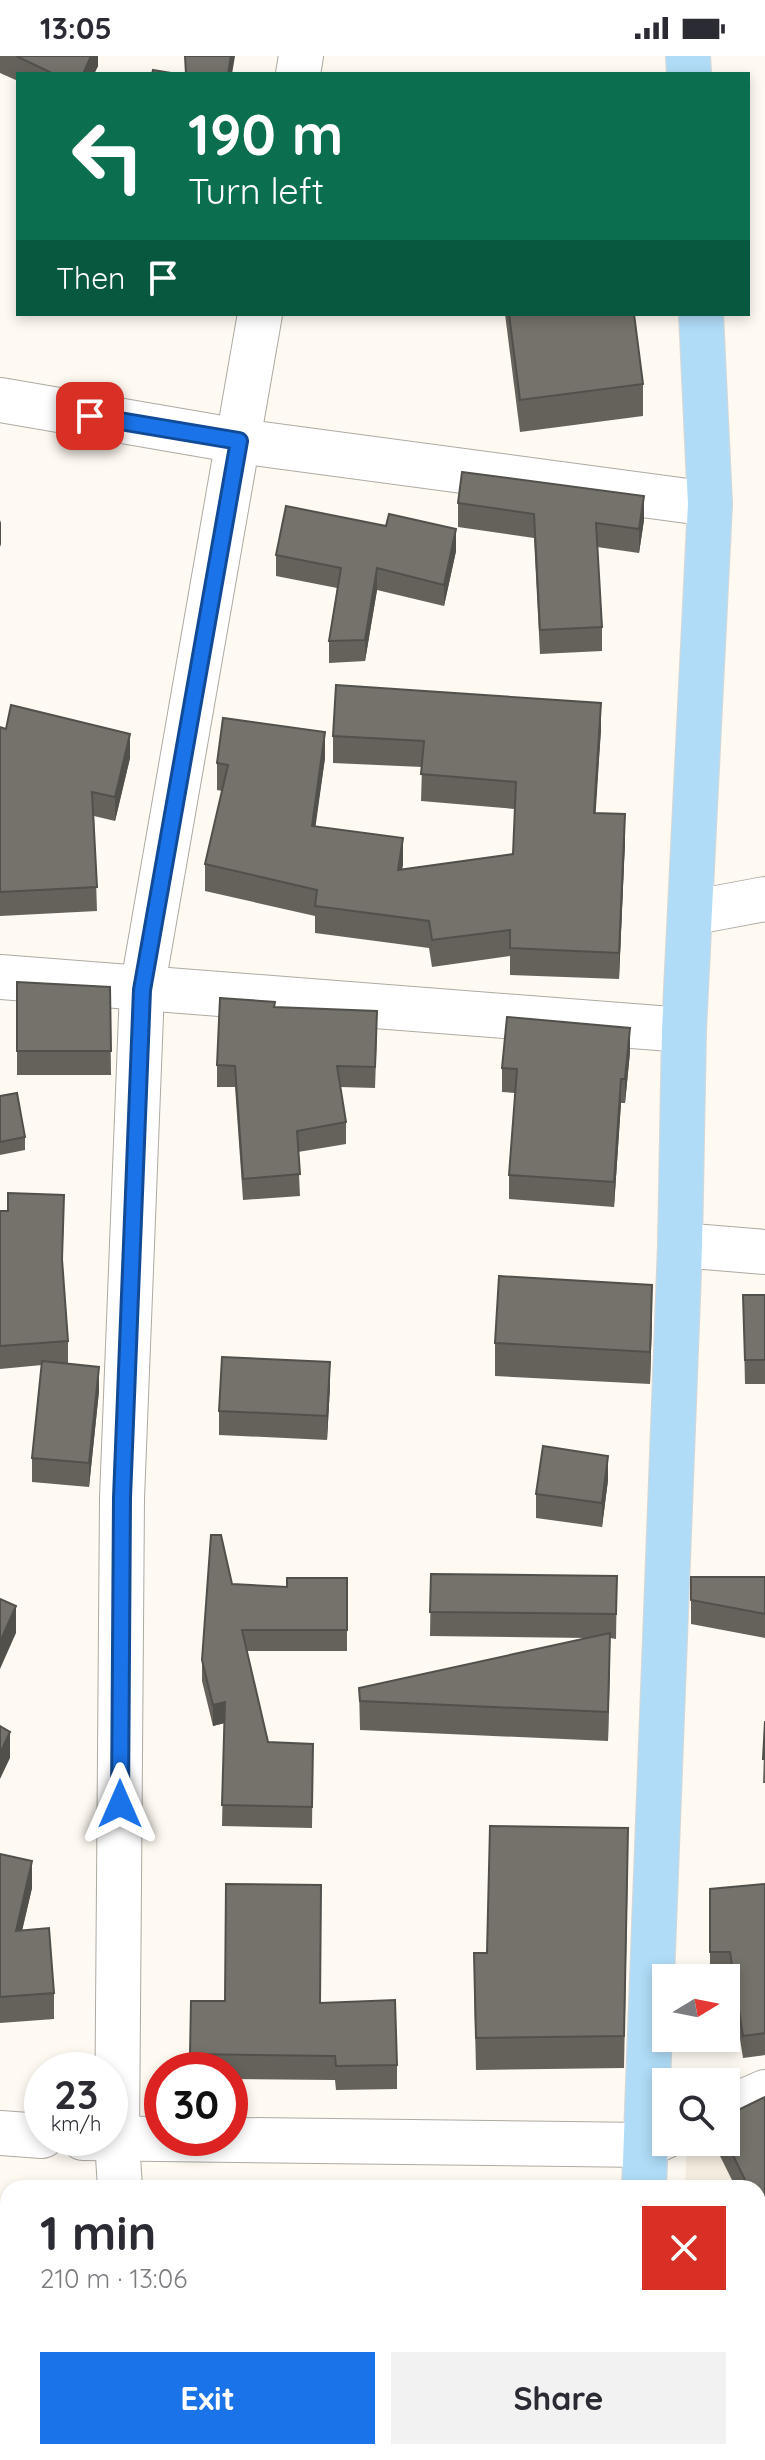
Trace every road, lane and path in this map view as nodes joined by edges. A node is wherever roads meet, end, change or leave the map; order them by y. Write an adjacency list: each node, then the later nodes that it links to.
1 (260, 316): 4 (street)
2 (701, 316): 5 (main road)
3 (0, 400): 4 (street)
4 (239, 441): 5 (street); 9 (street)
5 (710, 504): 7 (main road)
6 (765, 899): 7 (street)
7 (690, 913): 10 (main road)
8 (0, 977): 9 (street)
9 (142, 990): 10 (street); 13 (street)
10 (684, 1030): 11 (main road)
11 (680, 1245): 12 (street); 14 (main road)
12 (765, 1252)
13 (103, 2052)
14 (658, 2068)
15 (765, 2092): 16 (street)
16 (740, 2103)
17 (0, 2133): 18 (street)
18 (24, 2135)
19 (128, 2139): 20 (street)
20 (652, 2140)
21 (107, 2156): 23 (street)
22 (652, 2156): 24 (main road)
23 (117, 2180)
24 (646, 2180)

